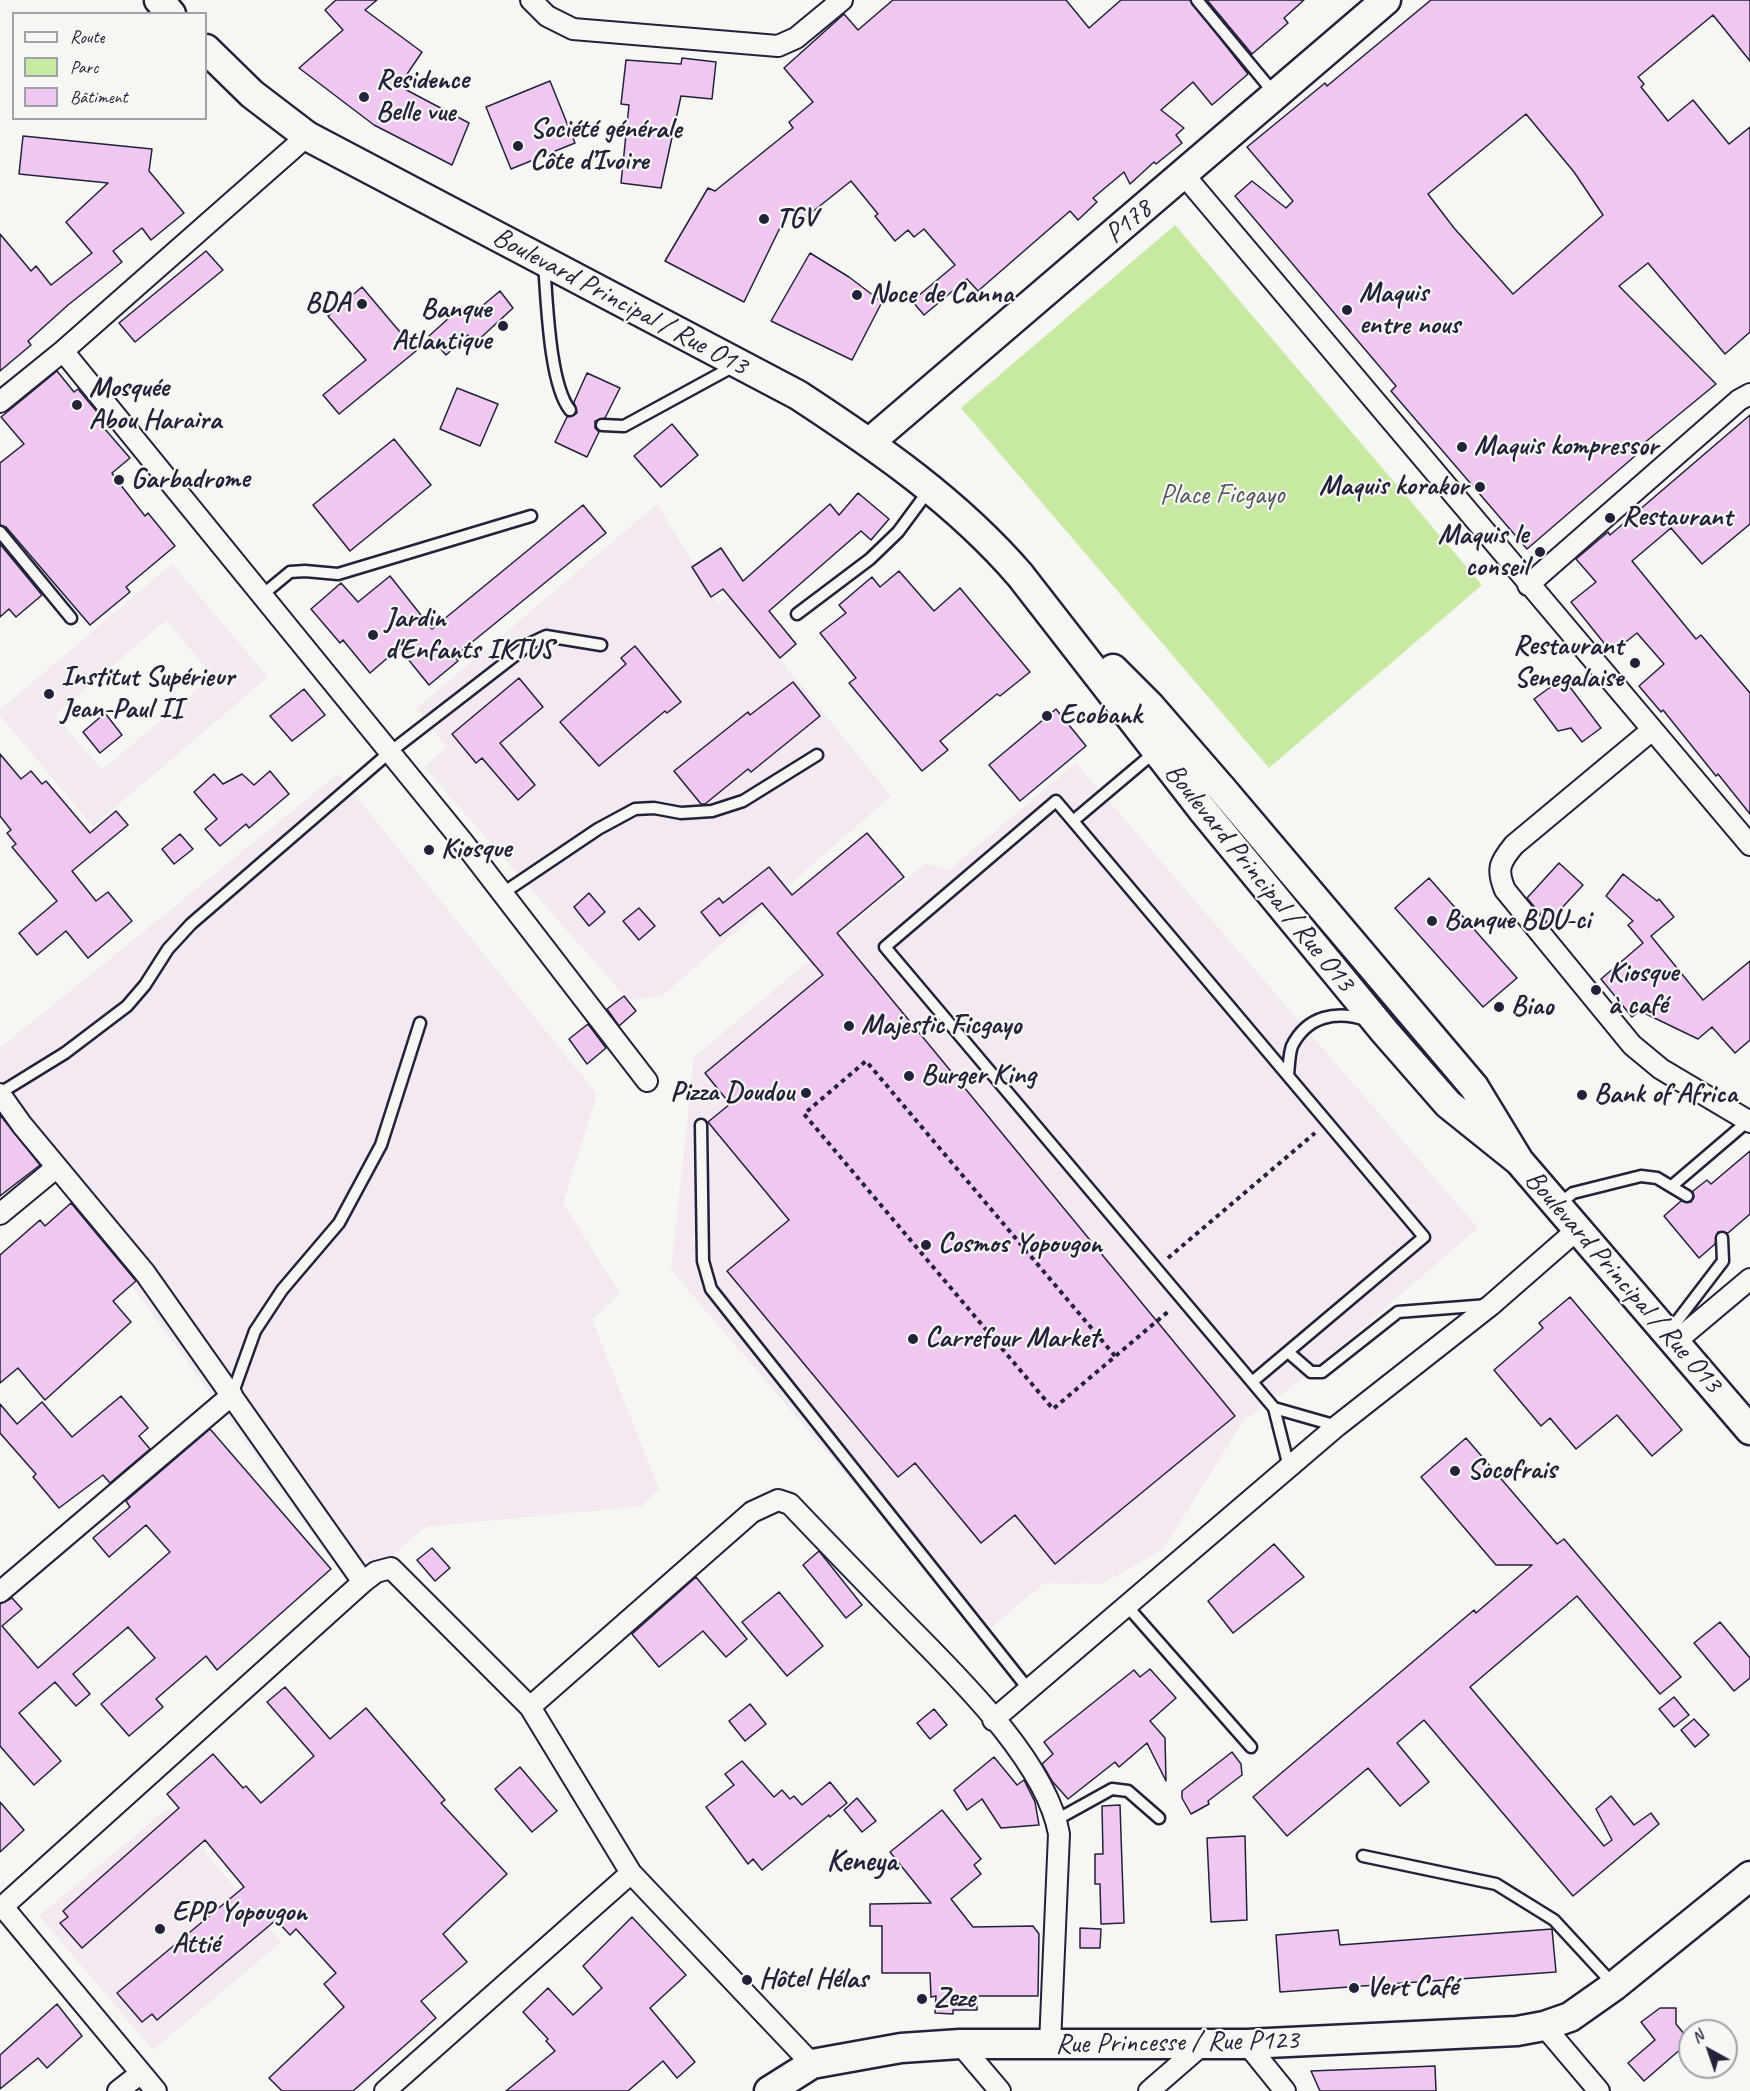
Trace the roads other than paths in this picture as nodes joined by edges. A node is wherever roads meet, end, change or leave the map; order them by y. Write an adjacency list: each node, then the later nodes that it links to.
1 (159, 0): 6 (main road)
2 (531, 0): 3 (street)
3 (842, 0)
4 (1197, 0): 8 (lane)
5 (1386, 0): 8 (main road, P178)
6 (169, 12)
7 (207, 50): 9 (main road, Boulevard Principal / Rue O13)
8 (1276, 96): 10 (main road, P178)
9 (307, 136): 11 (main road, Boulevard Principal / Rue O13); 12 (street)
10 (1184, 175): 18 (main road, P178); 23 (street)
11 (544, 263): 13 (main road, Boulevard Principal / Rue O13); 16 (lane)
12 (63, 351): 15 (street); 24 (street)
13 (738, 363): 17 (lane); 18 (main road, Boulevard Principal / Rue O13)
14 (1750, 394): 23 (street)
15 (0, 402)
16 (570, 410)
17 (602, 425)
18 (870, 442): 19 (main road, Boulevard Principal / Rue O13)
19 (931, 488): 22 (main road, Boulevard Principal / Rue O13); 25 (lane)
20 (531, 516): 24 (lane)
21 (0, 532): 26 (lane)
22 (1020, 575): 29 (main road, Boulevard Principal / Rue O13); 42 (main road, Boulevard Principal / Rue O13)
23 (1528, 585): 28 (street)
24 (261, 596): 30 (street)
25 (797, 614)
26 (71, 618)
27 (601, 645): 30 (lane)
28 (1652, 730): 33 (street); 40 (street)
29 (1156, 751): 32 (lane); 36 (main road, Boulevard Principal / Rue O13)
30 (390, 752): 34 (street); 39 (lane)
31 (817, 755): 34 (lane)
32 (1073, 821): 37 (lane); 54 (lane)
33 (1750, 846)
34 (503, 893): 38 (street)
35 (420, 1023): 55 (lane)
36 (1385, 1032): 37 (lane); 42 (main road, Boulevard Principal / Rue O13)
37 (1288, 1075): 53 (lane)
38 (647, 1081)
39 (0, 1094): 43 (street)
40 (1749, 1122): 44 (lane)
41 (701, 1125): 63 (lane)
42 (1520, 1161): 46 (main road, Boulevard Principal / Rue O13)
43 (57, 1167): 47 (street); 55 (street)
44 (1673, 1185): 45 (lane); 46 (lane)
45 (1687, 1196)
46 (1558, 1205): 48 (main road, Boulevard Principal / Rue O13)
47 (0, 1214)
48 (1578, 1229): 51 (street); 52 (main road, Boulevard Principal / Rue O13)
49 (1722, 1238): 52 (lane)
50 (1750, 1279): 52 (street)
51 (1491, 1305): 53 (lane); 57 (street)
52 (1671, 1337): 58 (main road, Boulevard Principal / Rue O13)
53 (1288, 1352): 54 (lane)
54 (1252, 1382): 56 (lane)
55 (232, 1395): 60 (street); 61 (street)
56 (1274, 1408): 57 (lane); 59 (lane)
57 (1337, 1426): 59 (street)
58 (1750, 1430)
59 (1289, 1467): 62 (street)
60 (363, 1582): 64 (street); 72 (street)
61 (0, 1592)
62 (1127, 1606): 63 (street); 66 (lane)
63 (1029, 1690): 65 (street)
64 (530, 1707): 65 (street); 70 (street)
65 (993, 1720): 68 (street)
66 (1251, 1747)
67 (1159, 1818): 68 (lane)
68 (1056, 1820): 76 (street)
69 (1363, 1856): 73 (lane)
70 (631, 1873): 79 (street); 83 (street)
71 (1750, 1876): 73 (main road, Rue Princesse / Rue P123)
72 (1, 1908): 80 (street)
73 (1614, 1986): 74 (main road, Rue Princesse / Rue P123)
74 (1544, 2026): 77 (main road, Rue Princesse / Rue P123); 88 (street)
75 (960, 2044): 76 (main road, Rue Princesse / Rue P123); 79 (main road, Rue Princesse / Rue P123); 85 (street)
76 (1050, 2044): 78 (main road, Rue Princesse / Rue P123)
77 (1247, 2044): 78 (main road, Rue Princesse / Rue P123); 87 (street)
78 (1202, 2045): 86 (street)
79 (812, 2064): 84 (main road)
80 (141, 2073): 81 (street); 82 (street)
81 (118, 2091)
82 (156, 2091)
83 (385, 2091)
84 (769, 2091)
85 (1000, 2091)
86 (1149, 2091)
87 (1285, 2091)
88 (1599, 2091)

